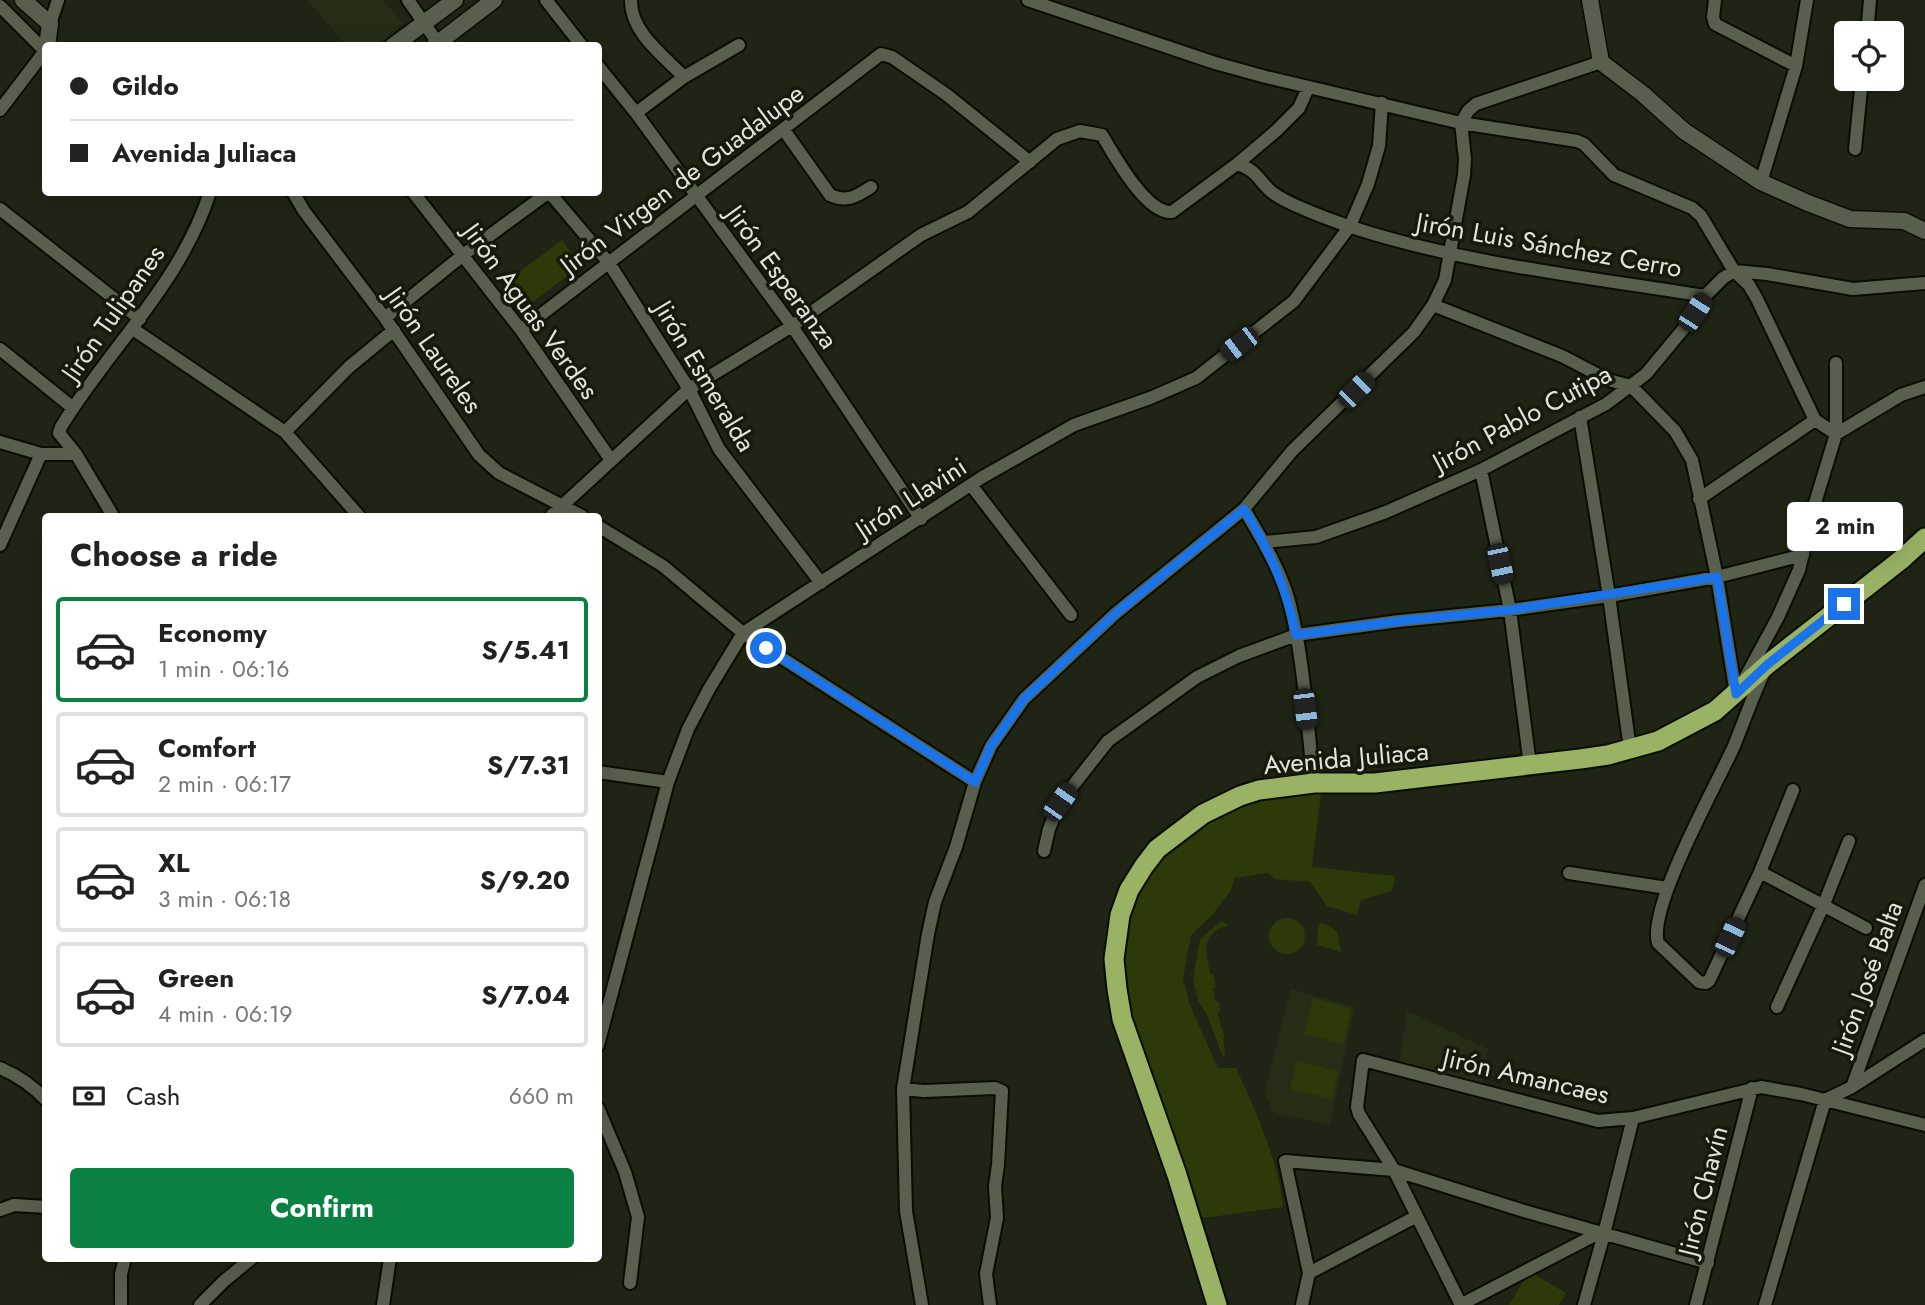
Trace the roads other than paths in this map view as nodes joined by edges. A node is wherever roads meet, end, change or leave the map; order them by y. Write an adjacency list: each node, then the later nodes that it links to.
1 (23, 0): 16 (street)
2 (58, 0): 16 (street)
3 (408, 0): 15 (street)
4 (456, 0): 15 (street)
5 (494, 0): 20 (street)
6 (546, 0): 21 (street)
7 (631, 0): 28 (street)
8 (1028, 0): 29 (street)
9 (1590, 0): 25 (street)
10 (1715, 0): 26 (street)
11 (1807, 0): 26 (street)
12 (1870, 0): 14 (street)
13 (0, 6): 22 (street)
14 (1868, 21)
15 (426, 23): 18 (street); 19 (street)
16 (50, 24): 17 (street)
17 (47, 42)
18 (399, 42)
19 (436, 42)
20 (442, 42)
21 (579, 42)
22 (42, 45)
23 (738, 45): 28 (street)
24 (42, 54): 32 (street)
25 (1601, 62): 34 (street); 39 (street)
26 (1796, 66): 39 (street)
27 (602, 71): 33 (street, Jirón Esperanza)
28 (684, 77): 33 (street)
29 (1308, 88): 31 (street); 38 (street)
30 (1862, 91): 36 (street)
31 (1382, 103): 34 (street); 48 (street, Jirón Llavini)
32 (0, 110)
33 (636, 113): 46 (street, Jirón Esperanza)
34 (1461, 123): 51 (street); 53 (street)
35 (784, 130): 37 (street, Jirón Virgen de Guadalupe); 40 (street); 46 (street, Jirón Virgen de Guadalupe)
36 (1856, 149)
37 (1030, 162): 38 (street); 59 (street)
38 (1237, 164): 48 (street, Jirón Luis Sánchez Cerro)
39 (1761, 182): 49 (street)
40 (872, 187)
41 (208, 196): 58 (street, Jirón Tulipanes)
42 (295, 196): 57 (street, Jirón Laureles)
43 (416, 196): 50 (street, Jirón Aguas Verdes)
44 (544, 196): 50 (street)
45 (552, 196): 52 (street, Jirón Esmeralda)
46 (696, 197): 52 (street, Jirón Virgen de Guadalupe); 59 (street, Jirón Esperanza)
47 (0, 209): 58 (street)
48 (1350, 226): 51 (street, Jirón Luis Sánchez Cerro); 77 (street, Jirón Llavini)
49 (1925, 231)
50 (464, 255): 57 (street); 61 (street, Jirón Aguas Verdes)
51 (1450, 255): 55 (street, Jirón Luis Sánchez Cerro); 56 (street)
52 (609, 263): 61 (street, Jirón Virgen de Guadalupe); 66 (street, Jirón Esmeralda)
53 (1734, 271): 54 (street); 55 (street, Jirón Pablo Cutipa); 69 (street)
54 (1925, 283)
55 (1705, 296): 64 (street, Jirón Pablo Cutipa)
56 (1433, 305): 64 (street); 80 (street)
57 (385, 318): 60 (street, Jirón Laureles)
58 (136, 324): 67 (street, Jirón Tulipanes); 70 (street)
59 (792, 326): 66 (street); 85 (street, Jirón Esperanza)
60 (394, 330): 70 (street); 79 (street, Jirón Laureles)
61 (521, 330): 75 (street, Jirón Aguas Verdes)
62 (0, 349): 67 (street)
63 (1836, 363): 71 (street)
64 (1631, 386): 68 (street, Jirón Pablo Cutipa); 78 (street)
65 (1925, 387): 71 (street)
66 (689, 389): 75 (street); 94 (street, Jirón Esmeralda)
67 (73, 408): 74 (street, Jirón Tulipanes)
68 (1580, 417): 76 (street, Jirón Pablo Cutipa); 95 (street)
69 (1815, 420): 71 (street); 78 (street)
70 (285, 432): 82 (street)
71 (1836, 434): 91 (street)
72 (0, 442): 73 (street)
73 (41, 454): 74 (street); 89 (street)
74 (76, 454): 81 (street)
75 (611, 460): 79 (street)
76 (1481, 471): 88 (street, Jirón Pablo Cutipa); 96 (street)
77 (971, 485): 85 (street, Jirón Llavini); 97 (street)
78 (1699, 499): 93 (street)
79 (563, 504): 83 (street); 84 (street, Jirón Laureles)
80 (1244, 509): 88 (street); 106 (street)
81 (111, 513)
82 (356, 513)
83 (554, 513)
84 (577, 513)
85 (920, 519): 94 (street, Jirón Llavini)
86 (602, 528): 98 (street)
87 (1925, 538): 92 (highway, Avenida Juliaca)
88 (1264, 542): 99 (street)
89 (0, 545)
90 (1925, 552): 92 (street)
91 (1803, 555): 93 (street); 101 (street)
92 (1902, 559): 100 (highway, Avenida Juliaca)
93 (1717, 577): 95 (street); 101 (street)
94 (821, 583): 98 (street, Jirón Llavini)
95 (1609, 596): 96 (street); 102 (street)
96 (1510, 610): 99 (street); 103 (street)
97 (1071, 615)
98 (743, 633): 105 (street, Jirón Llavini); 106 (street)
99 (1296, 635): 107 (street); 110 (street)
100 (1768, 664): 101 (highway, Avenida Juliaca); 114 (street)
101 (1736, 694): 102 (highway, Avenida Juliaca)
102 (1630, 749): 103 (highway, Avenida Juliaca)
103 (1530, 765): 107 (highway, Avenida Juliaca)
104 (602, 773): 105 (street)
105 (668, 782): 118 (street, Jirón Llavini)
106 (975, 782): 123 (street)
107 (1314, 783): 145 (highway, Avenida Juliaca)
108 (1793, 790): 111 (street)
109 (1849, 841): 115 (street)
110 (1044, 851)
111 (1760, 872): 114 (street); 115 (street)
112 (1570, 873): 114 (street)
113 (1925, 885): 121 (street, Jirón José Balta)
114 (1667, 888)
115 (1824, 904): 116 (street); 117 (street)
116 (1866, 928)
117 (1777, 1007)
118 (602, 1030)
119 (1925, 1040): 121 (street)
120 (0, 1068): 124 (street)
121 (1852, 1087): 125 (street)
122 (1752, 1088): 125 (street, Jirón Amancaes); 127 (street, Jirón Amancaes); 137 (street, Jirón Chavín)
123 (902, 1089): 143 (street); 144 (street)
124 (42, 1096)
125 (1825, 1100): 128 (street, Jirón Amancaes); 150 (street)
126 (602, 1117): 139 (street)
127 (1633, 1118): 129 (street, Jirón Amancaes); 133 (street)
128 (1925, 1125)
129 (1394, 1170): 132 (street); 133 (street); 138 (street)
130 (42, 1207): 131 (street)
131 (0, 1210)
132 (1417, 1216): 138 (street); 147 (street)
133 (1602, 1233): 137 (street); 147 (street); 148 (street)
134 (124, 1262): 140 (street)
135 (248, 1262): 141 (street)
136 (389, 1262): 142 (street)
137 (1708, 1263): 149 (street, Jirón Chavín)
138 (1309, 1273): 146 (street)
139 (630, 1283)
140 (121, 1305)
141 (200, 1305)
142 (383, 1305)
143 (922, 1305)
144 (990, 1305)
145 (1217, 1305)
146 (1302, 1305)
147 (1461, 1305)
148 (1584, 1305)
149 (1696, 1305)
150 (1765, 1305)

